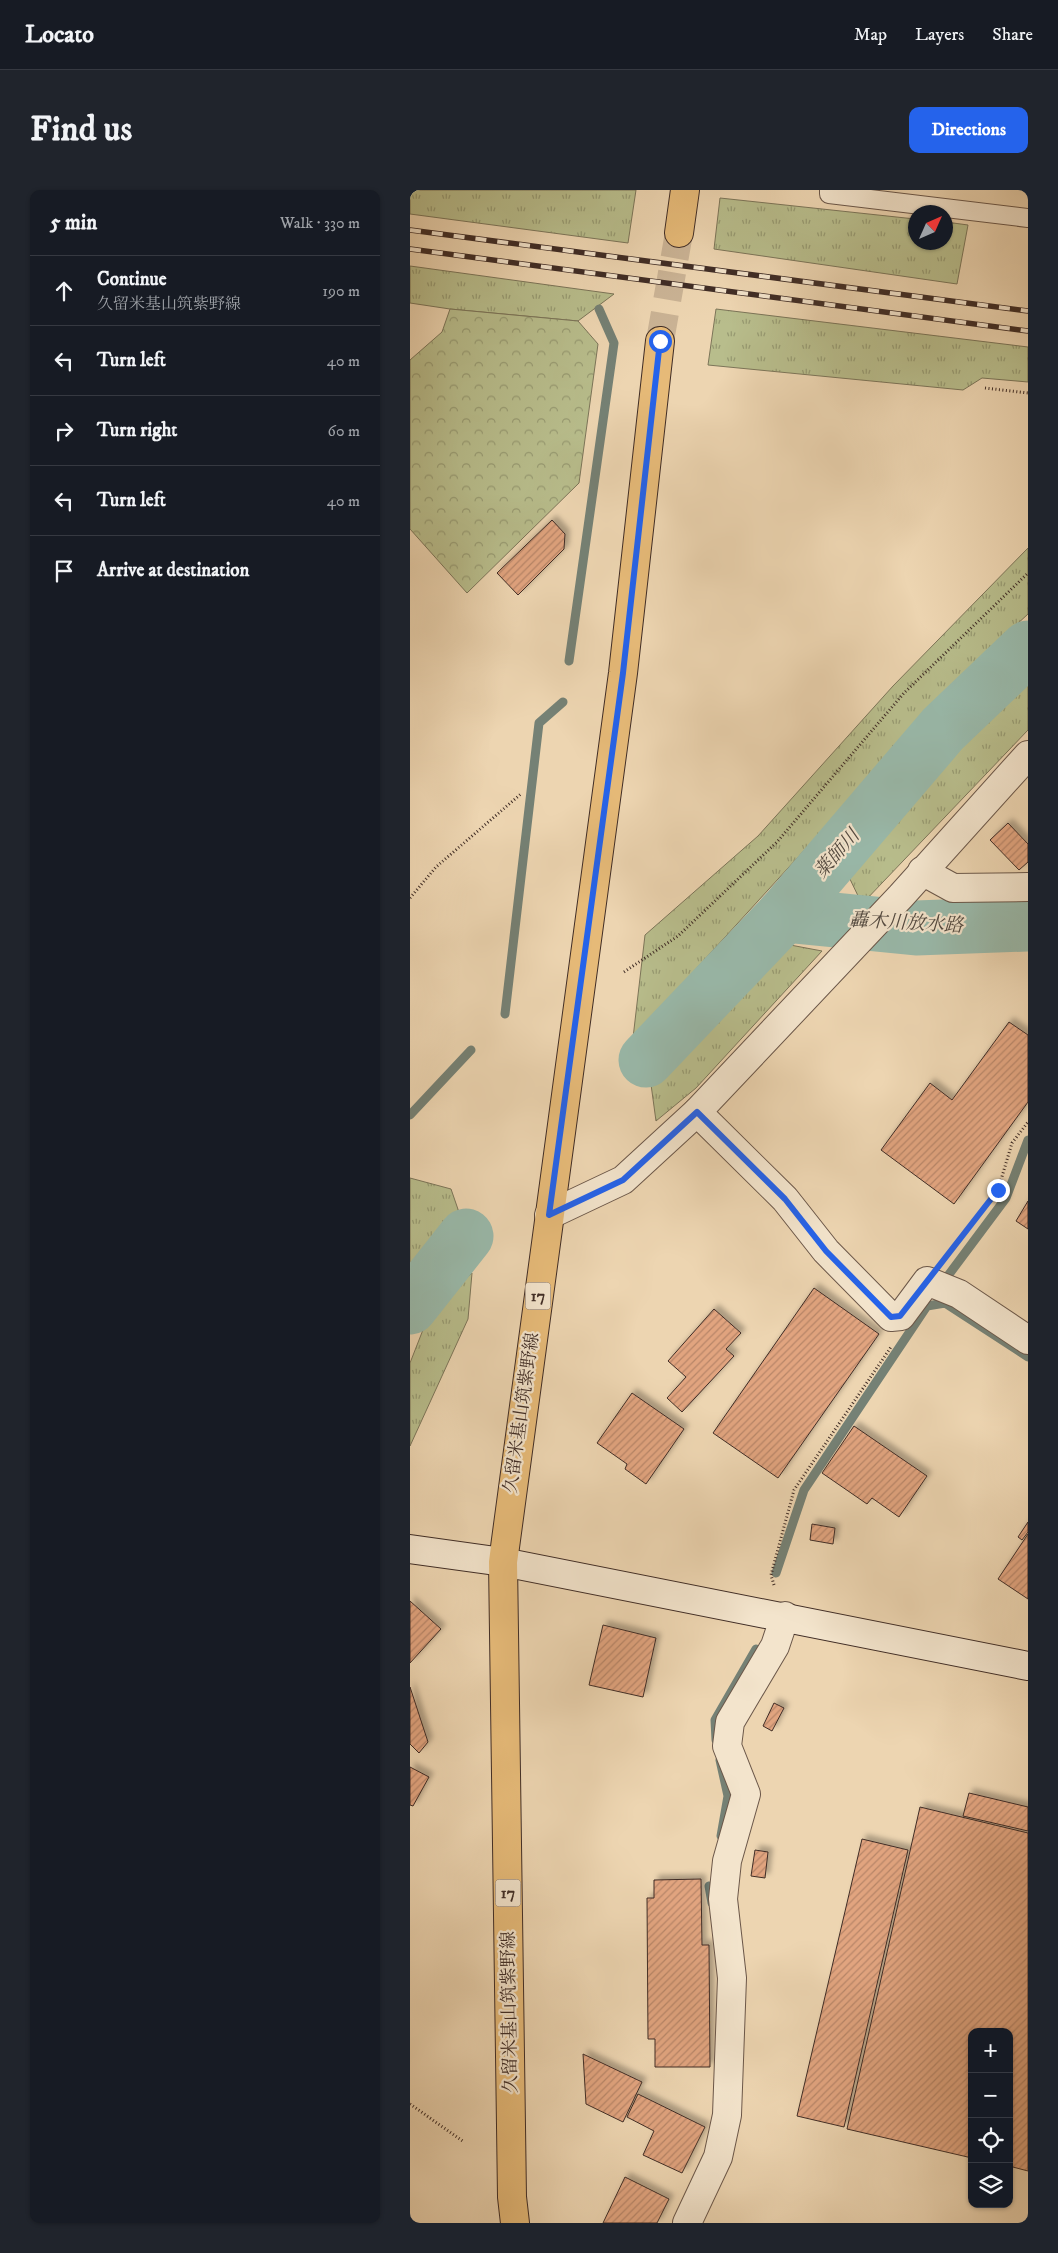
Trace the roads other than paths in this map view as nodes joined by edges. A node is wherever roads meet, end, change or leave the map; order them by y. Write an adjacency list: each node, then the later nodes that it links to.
1 (685, 190): 4 (main road)
2 (829, 190): 3 (lane)
3 (1028, 218)
4 (679, 233)
5 (660, 341): 10 (main road, 久留米基山筑紫野線 / 17)
6 (1028, 755): 7 (street)
7 (922, 871): 8 (street); 9 (street)
8 (1028, 887)
9 (697, 1112): 10 (street); 11 (street)
10 (549, 1215): 13 (main road, 久留米基山筑紫野線 / 17)
11 (1028, 1340)
12 (410, 1549): 13 (street)
13 (503, 1562): 14 (street); 16 (main road, 久留米基山筑紫野線 / 17)
14 (785, 1616): 15 (street); 17 (street)
15 (1028, 1666)
16 (515, 2223)
17 (687, 2223)

